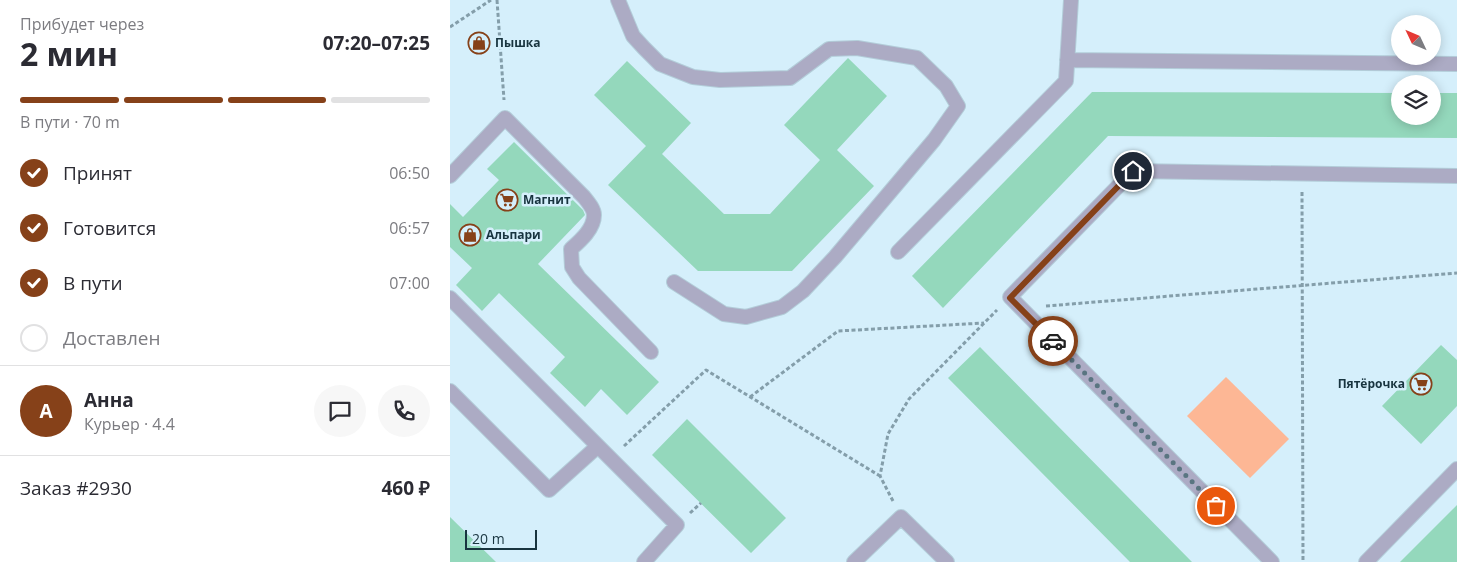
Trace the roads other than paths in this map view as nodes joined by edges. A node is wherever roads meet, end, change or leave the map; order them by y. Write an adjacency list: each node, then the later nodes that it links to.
1 (618, 0): 8 (lane)
2 (1071, 0): 3 (lane)
3 (1067, 60): 4 (lane); 7 (lane)
4 (1457, 64)
5 (450, 176): 10 (lane)
6 (1457, 176): 17 (lane)
7 (898, 252)
8 (674, 282)
9 (450, 298): 12 (lane)
10 (651, 352)
11 (450, 391): 12 (lane)
12 (598, 446): 14 (lane)
13 (1457, 469): 18 (lane)
14 (644, 562)
15 (854, 562): 16 (lane)
16 (947, 562)
17 (1272, 562)
18 (1366, 562)

